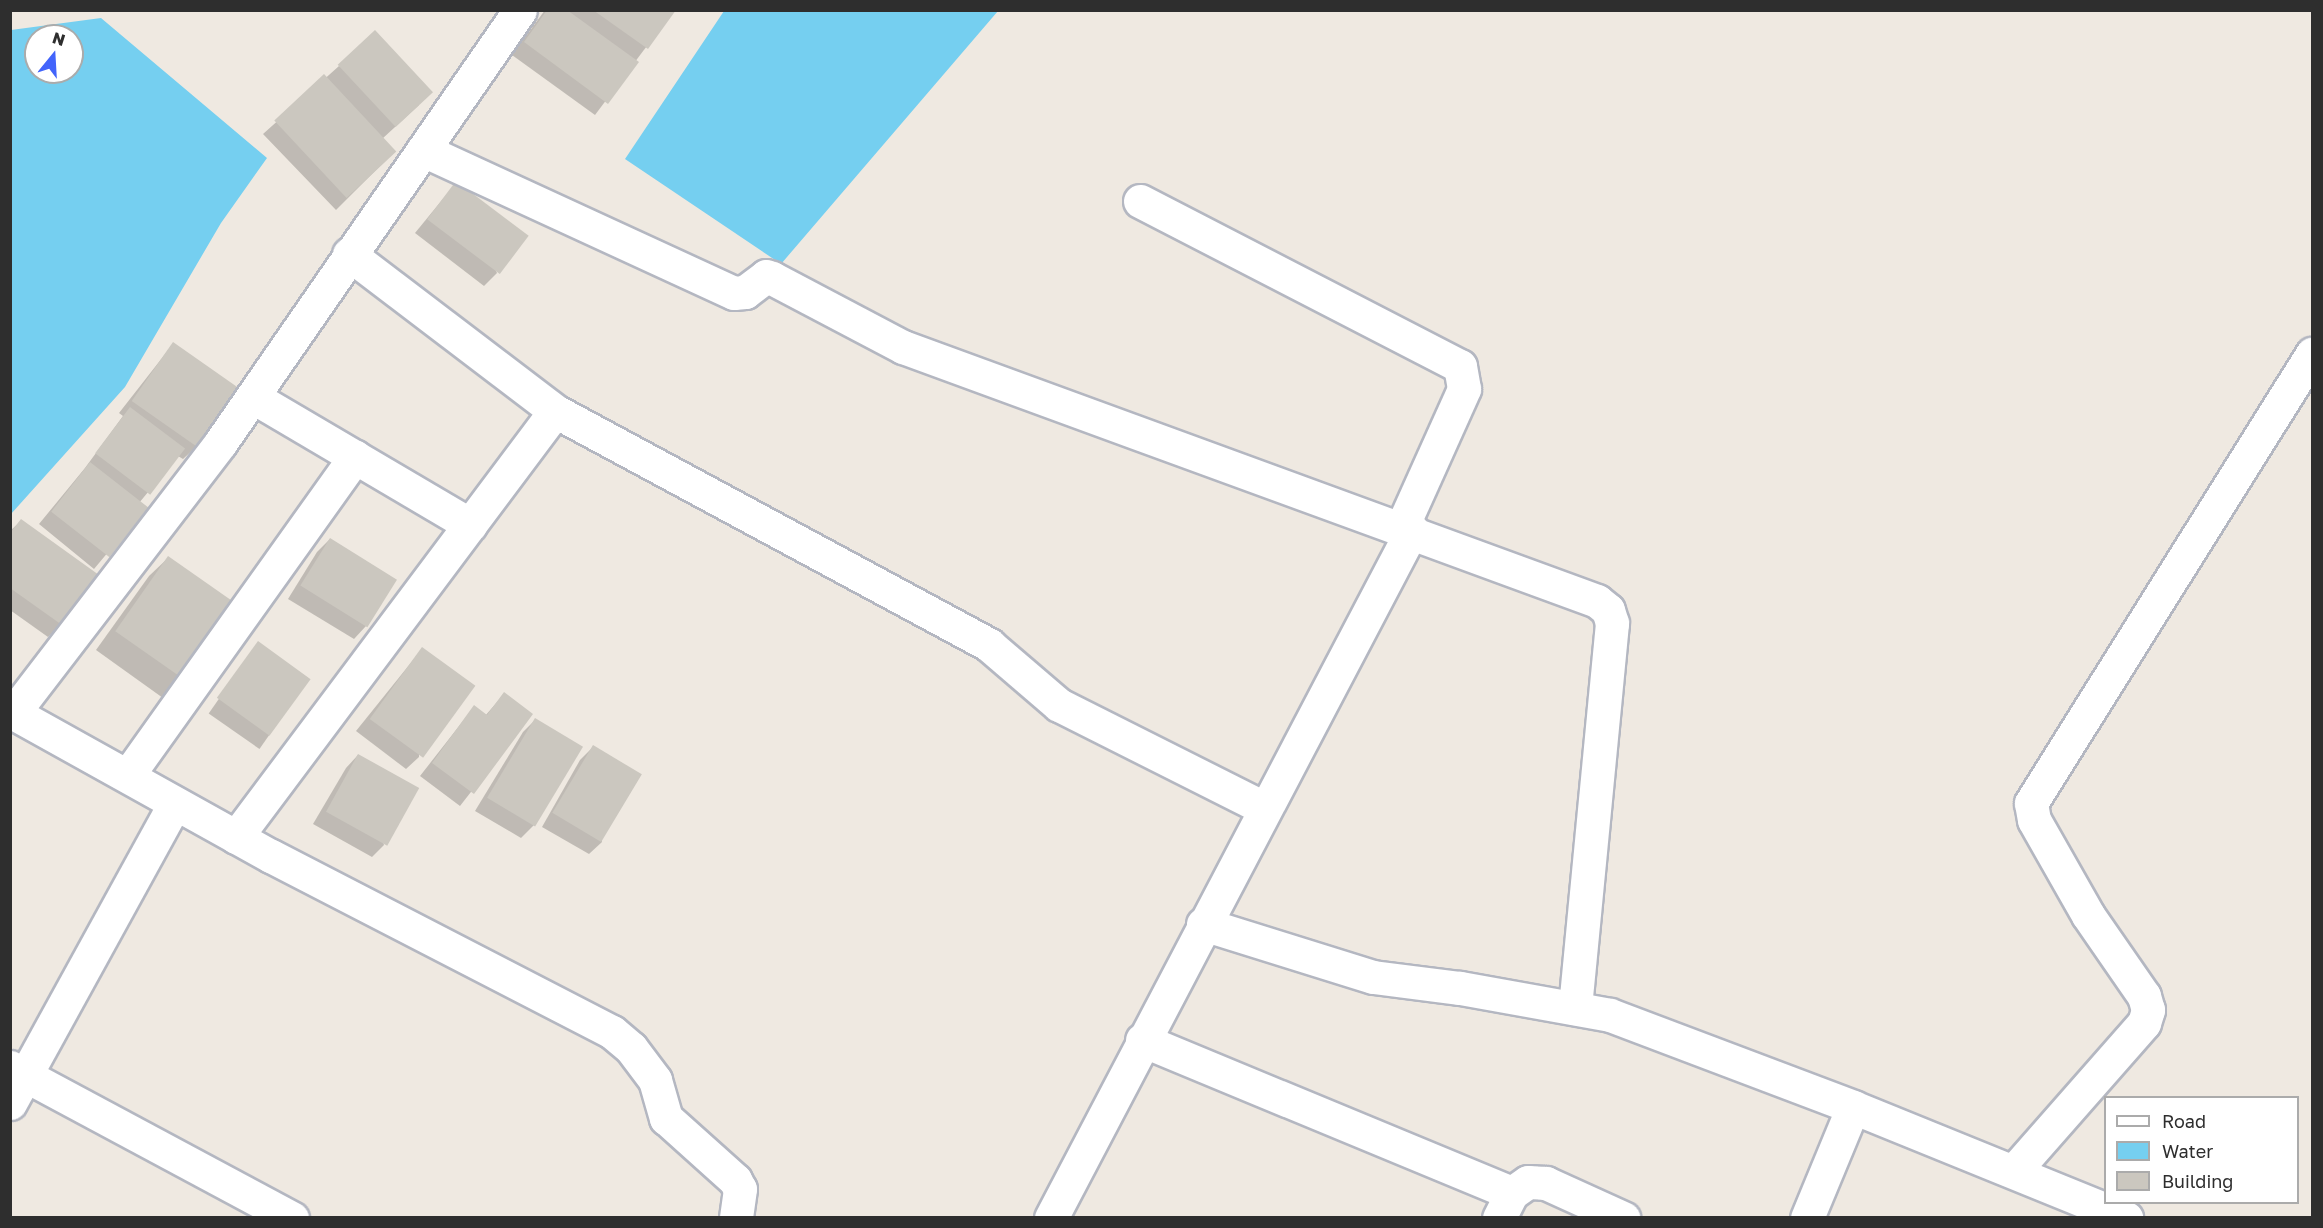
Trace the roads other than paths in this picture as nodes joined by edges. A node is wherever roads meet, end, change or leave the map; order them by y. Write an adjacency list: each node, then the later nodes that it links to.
1 (520, 10): 2 (street)
2 (423, 150): 4 (street); 10 (street)
3 (1140, 201): 10 (street)
4 (349, 254): 6 (street); 7 (street)
5 (2313, 354): 21 (street)
6 (253, 397): 8 (street); 11 (street)
7 (555, 411): 9 (street); 14 (street)
8 (355, 457): 9 (street); 12 (street)
9 (470, 525): 15 (street)
10 (1407, 528): 14 (street); 17 (street)
11 (12, 711): 12 (street)
12 (128, 775): 13 (street)
13 (175, 802): 15 (street); 19 (street)
14 (1264, 808): 16 (street)
15 (236, 837): 25 (street)
16 (1203, 924): 17 (street); 18 (street)
17 (1575, 1008): 20 (street)
18 (1142, 1040): 22 (street); 26 (street)
19 (16, 1082): 24 (street)
20 (1853, 1107): 21 (street); 28 (street)
21 (2014, 1171): 23 (street)
22 (1506, 1205): 27 (street)
23 (2072, 1208): 29 (street)
24 (292, 1218)
25 (736, 1218)
26 (1052, 1218)
27 (1623, 1218)
28 (1807, 1218)
29 (2126, 1218)

